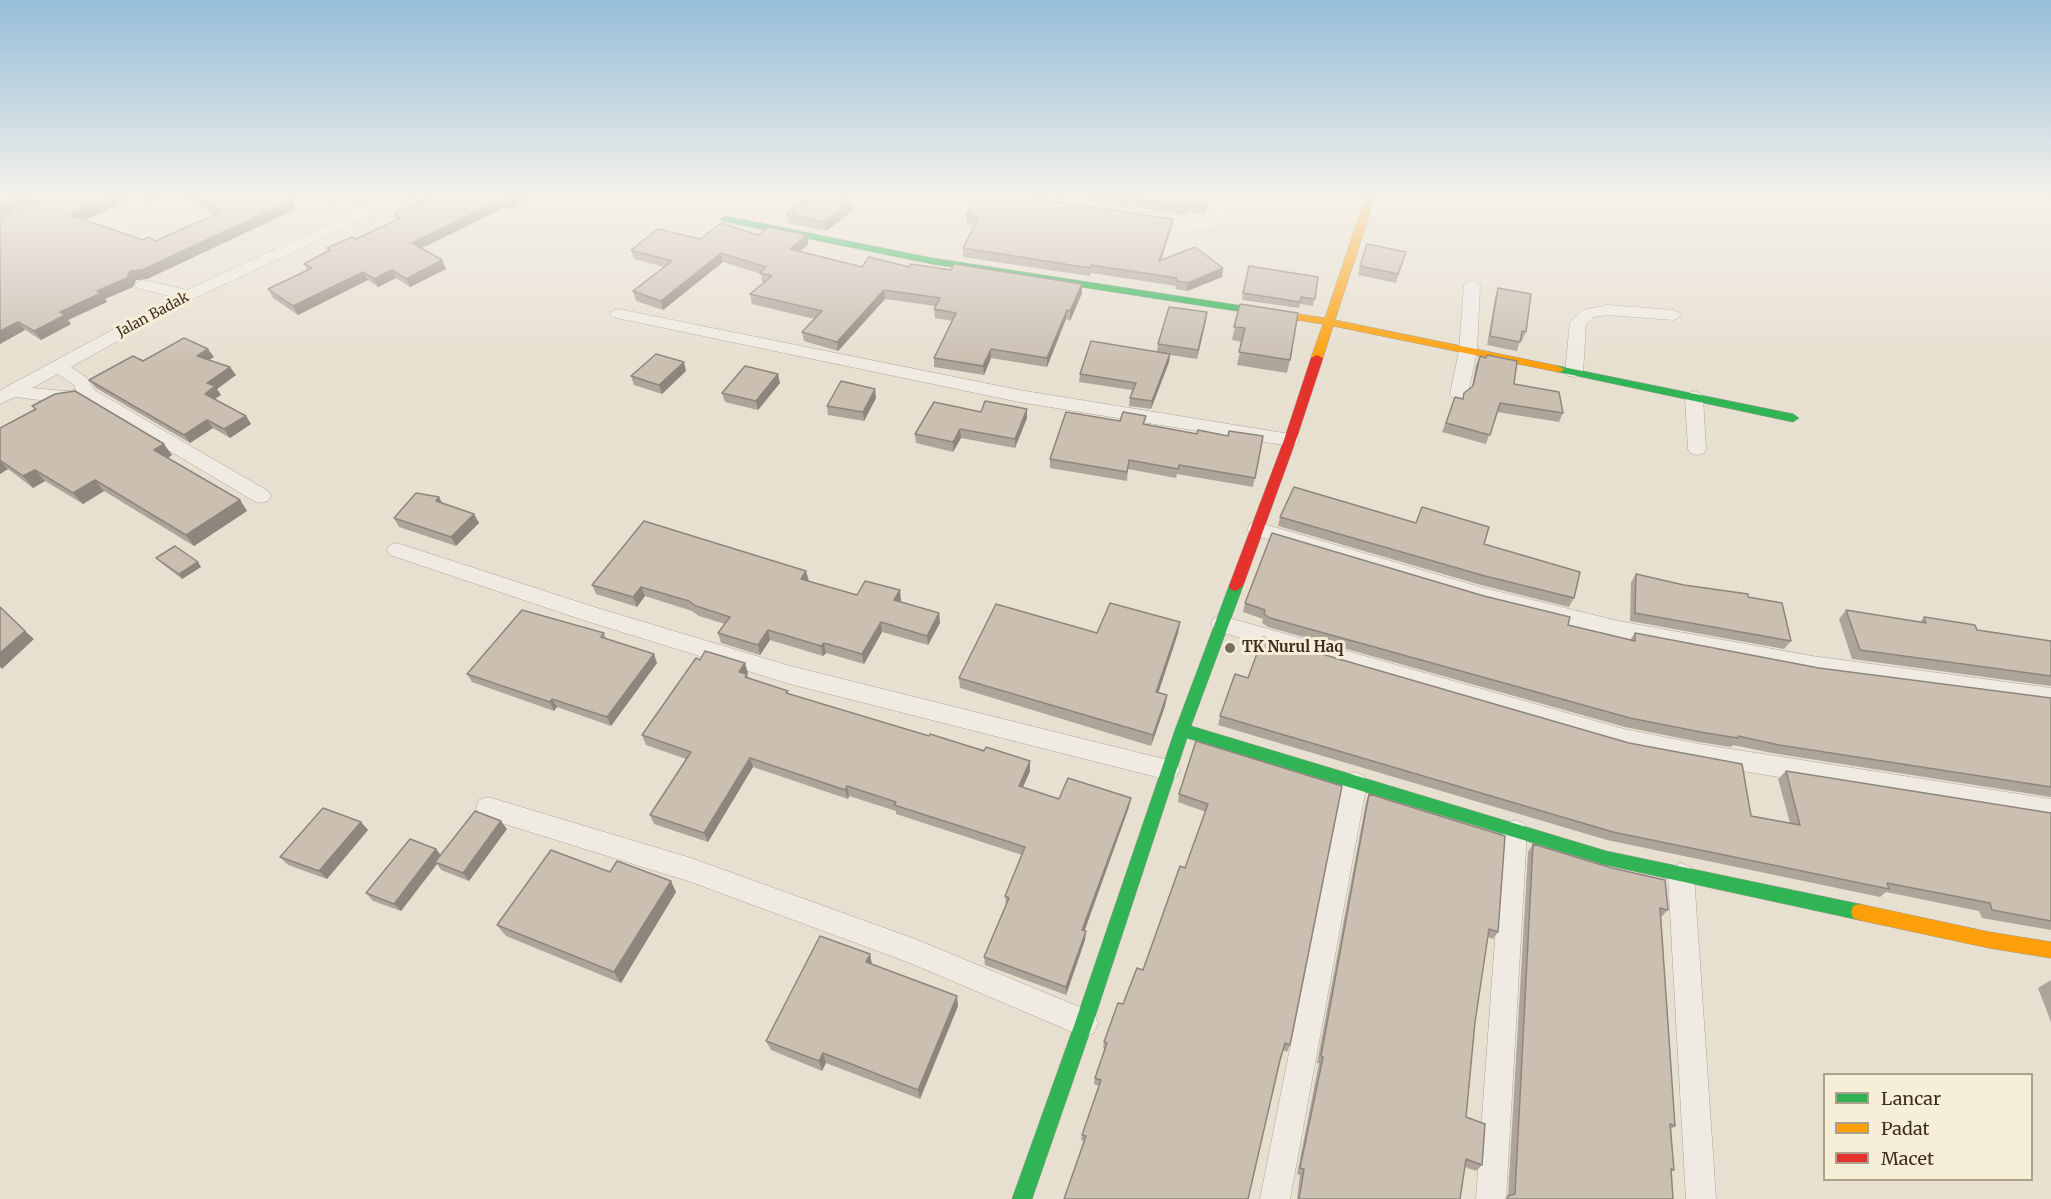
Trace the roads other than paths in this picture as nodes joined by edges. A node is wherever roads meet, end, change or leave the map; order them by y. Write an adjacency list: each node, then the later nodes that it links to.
1 (283, 251): 6 (street, Jalan Badak)
2 (882, 251): 9 (street)
3 (1352, 251): 9 (street)
4 (143, 285): 6 (street)
5 (1472, 285): 10 (street)
6 (189, 295): 11 (street, Jalan Badak)
7 (618, 314): 18 (street)
8 (1674, 315): 12 (street)
9 (1329, 322): 10 (street); 18 (street)
10 (1468, 351): 12 (street); 14 (street)
11 (57, 366): 13 (street); 15 (street, Jalan Badak)
12 (1574, 372): 16 (street)
13 (87, 394): 15 (street); 20 (street)
14 (1459, 394)
15 (6, 395)
16 (1694, 397): 17 (street); 19 (street)
17 (1793, 418)
18 (1290, 440): 21 (street)
19 (1697, 449)
20 (261, 496)
21 (1257, 529): 23 (street); 24 (street)
22 (397, 550): 26 (street)
23 (1222, 624): 25 (street); 29 (street)
24 (2051, 696)
25 (1182, 730): 26 (street); 27 (street)
26 (1168, 770): 33 (street)
27 (1355, 782): 30 (street); 35 (street)
28 (488, 808): 33 (street)
29 (2051, 810)
30 (1515, 831): 31 (street); 36 (street)
31 (1681, 875): 32 (street); 37 (street)
32 (2051, 950)
33 (1084, 1023): 34 (street)
34 (1022, 1199)
35 (1275, 1199)
36 (1491, 1199)
37 (1701, 1199)

